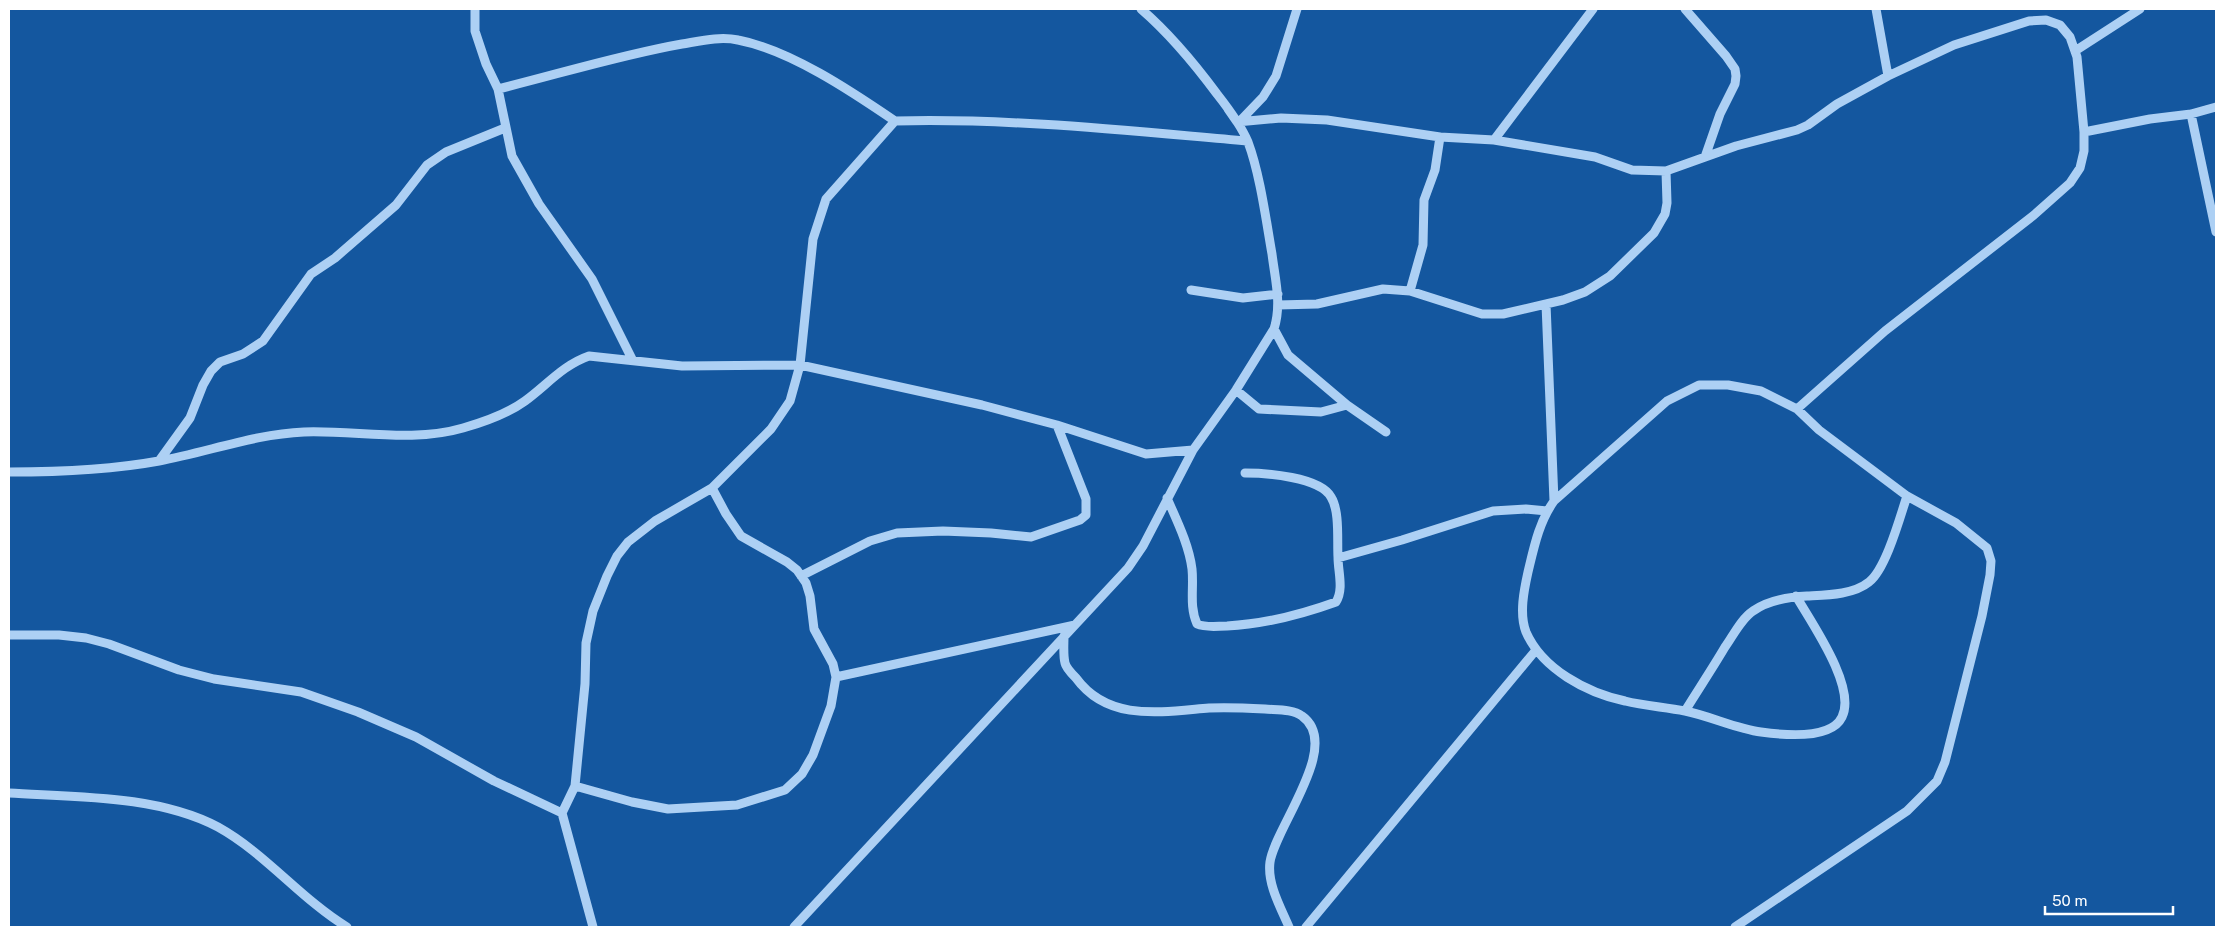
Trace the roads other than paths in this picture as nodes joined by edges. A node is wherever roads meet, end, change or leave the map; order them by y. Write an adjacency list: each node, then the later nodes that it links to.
1 (475, 9): 10 (street)
2 (1141, 9): 12 (street)
3 (1297, 9): 15 (street)
4 (1593, 9): 19 (street)
5 (1685, 9): 21 (street)
6 (1876, 9): 9 (street)
7 (2140, 9): 8 (street)
8 (2075, 50): 9 (street); 17 (street)
9 (1888, 76): 21 (street)
10 (498, 89): 14 (street); 16 (street)
11 (2216, 107): 13 (street)
12 (1228, 109): 15 (street); 20 (street)
13 (2191, 114): 17 (street); 23 (street)
14 (895, 121): 20 (street); 31 (street)
15 (1239, 122): 18 (street)
16 (505, 128): 30 (street); 38 (street)
17 (2084, 132): 34 (street)
18 (1440, 137): 19 (street); 25 (street)
19 (1494, 140): 22 (street)
20 (1248, 142): 26 (street)
21 (1705, 156): 22 (street)
22 (1666, 171): 27 (street)
23 (2216, 232)
24 (1191, 290): 26 (street)
25 (1410, 291): 27 (street); 28 (street)
26 (1278, 294): 28 (street)
27 (1546, 304): 44 (street)
28 (1278, 305): 29 (street)
29 (1274, 329): 32 (street); 33 (street)
30 (632, 360): 31 (street); 38 (street)
31 (800, 365): 35 (street); 41 (street)
32 (1236, 390): 33 (street); 37 (street)
33 (1348, 405): 36 (street)
34 (1797, 409): 42 (street); 44 (street)
35 (1057, 425): 37 (street); 47 (street)
36 (1386, 432)
37 (1193, 450): 43 (street)
38 (159, 461): 39 (street)
39 (9, 472)
40 (1245, 473): 46 (street)
41 (712, 488): 47 (street); 55 (street)
42 (1907, 496): 48 (street); 63 (street)
43 (1167, 498): 46 (street); 49 (street)
44 (1554, 501): 45 (street)
45 (1548, 511): 46 (street); 52 (street)
46 (1338, 558)
47 (801, 576): 53 (street)
48 (1796, 596): 54 (street); 54 (street)
49 (1076, 625): 51 (street); 53 (street)
50 (9, 635): 57 (street)
51 (1064, 636): 60 (street); 61 (street)
52 (1536, 650): 54 (street); 62 (street)
53 (836, 677): 55 (street)
54 (1685, 711)
55 (575, 786): 57 (street)
56 (9, 794): 58 (street)
57 (562, 813): 59 (street)
58 (347, 927)
59 (593, 927)
60 (794, 927)
61 (1289, 927)
62 (1306, 927)
63 (1735, 927)

